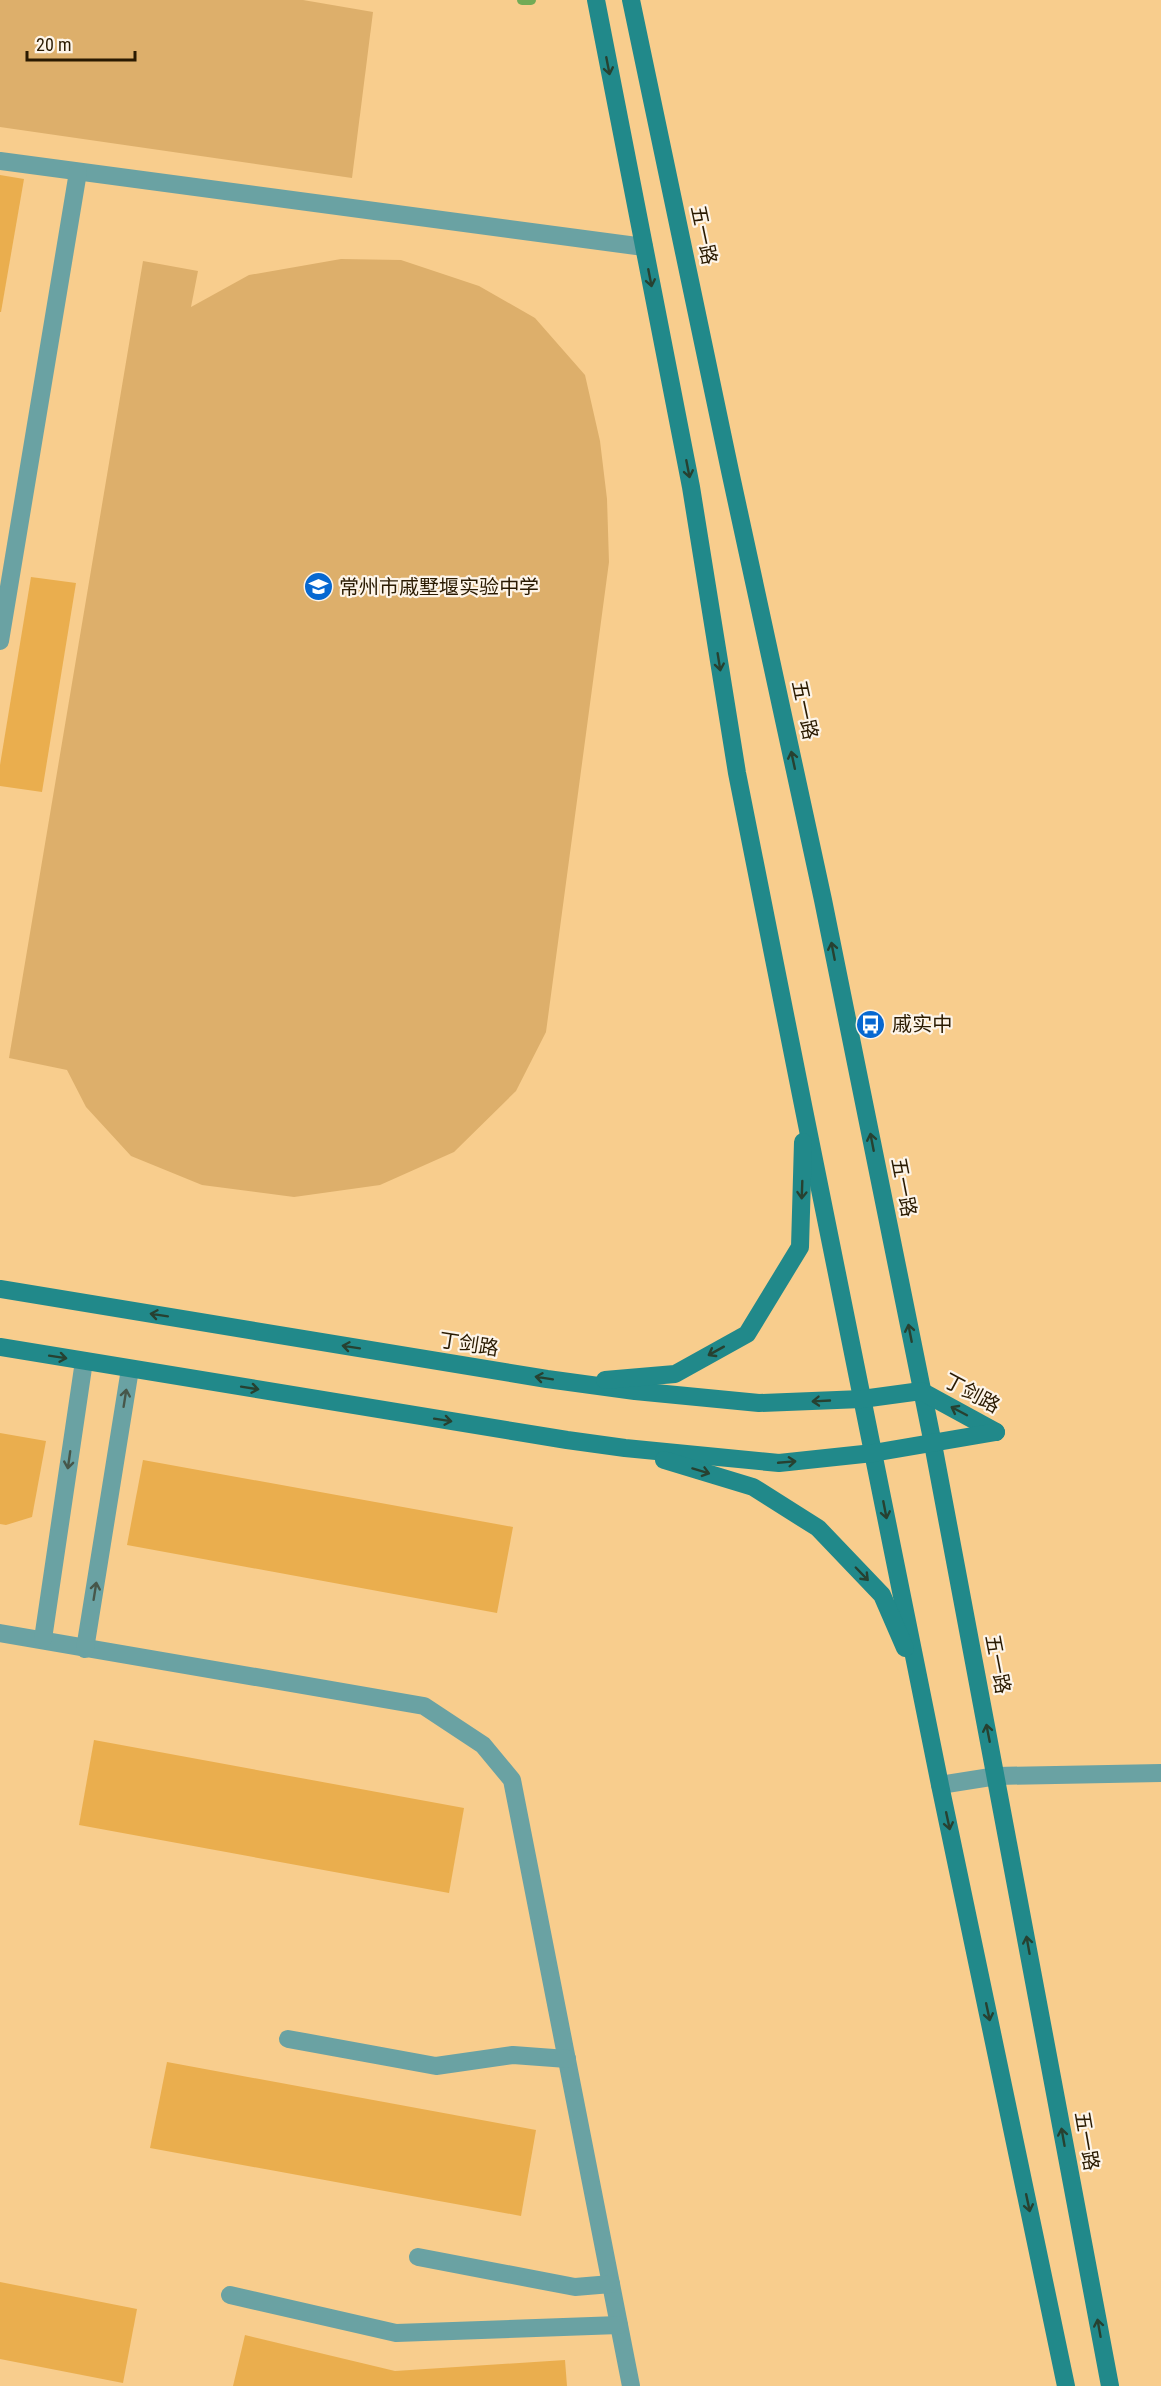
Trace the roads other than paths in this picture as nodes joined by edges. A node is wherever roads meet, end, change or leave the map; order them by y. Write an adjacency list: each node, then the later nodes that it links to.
1 (631, 0): 13 (main road, 五一路, one-way to 1)
2 (596, 4): 5 (main road, one-way to 5)
3 (0, 161): 4 (street)
4 (78, 172): 5 (street); 6 (street)
5 (644, 247): 7 (main road, one-way to 7)
6 (0, 641)
7 (804, 1110): 12 (main road, one-way to 12); 14 (main road)
8 (0, 1289): 12 (main road, 丁剑路, one-way to 8)
9 (0, 1347): 10 (main road, 丁剑路, one-way to 10)
10 (84, 1361): 11 (main road, 丁剑路); 19 (street, one-way to 19)
11 (130, 1369): 16 (main road, 丁剑路, one-way to 16); 20 (street, one-way to 11)
12 (574, 1383): 14 (main road, 丁剑路, one-way to 12)
13 (921, 1391): 14 (main road, 丁剑路); 15 (main road, 五一路); 15 (main road, 丁剑路, one-way to 13)
14 (862, 1399): 17 (main road)
15 (933, 1444): 17 (main road, 丁剑路); 23 (main road, 五一路, one-way to 15)
16 (625, 1448): 17 (main road, 丁剑路, one-way to 17); 21 (main road, one-way to 21)
17 (873, 1453): 21 (main road, one-way to 21)
18 (0, 1633): 19 (street)
19 (43, 1639): 20 (street)
20 (85, 1649): 26 (street)
21 (919, 1682): 24 (main road)
22 (1161, 1773): 23 (street)
23 (997, 1776): 24 (street); 33 (main road, 五一路, one-way to 23)
24 (940, 1785): 32 (main road, one-way to 32)
25 (288, 2038): 26 (street)
26 (567, 2059): 28 (street)
27 (418, 2257): 28 (street)
28 (611, 2284): 30 (street)
29 (230, 2295): 30 (street)
30 (619, 2325): 31 (street)
31 (631, 2386)
32 (1066, 2386)
33 (1110, 2386)

